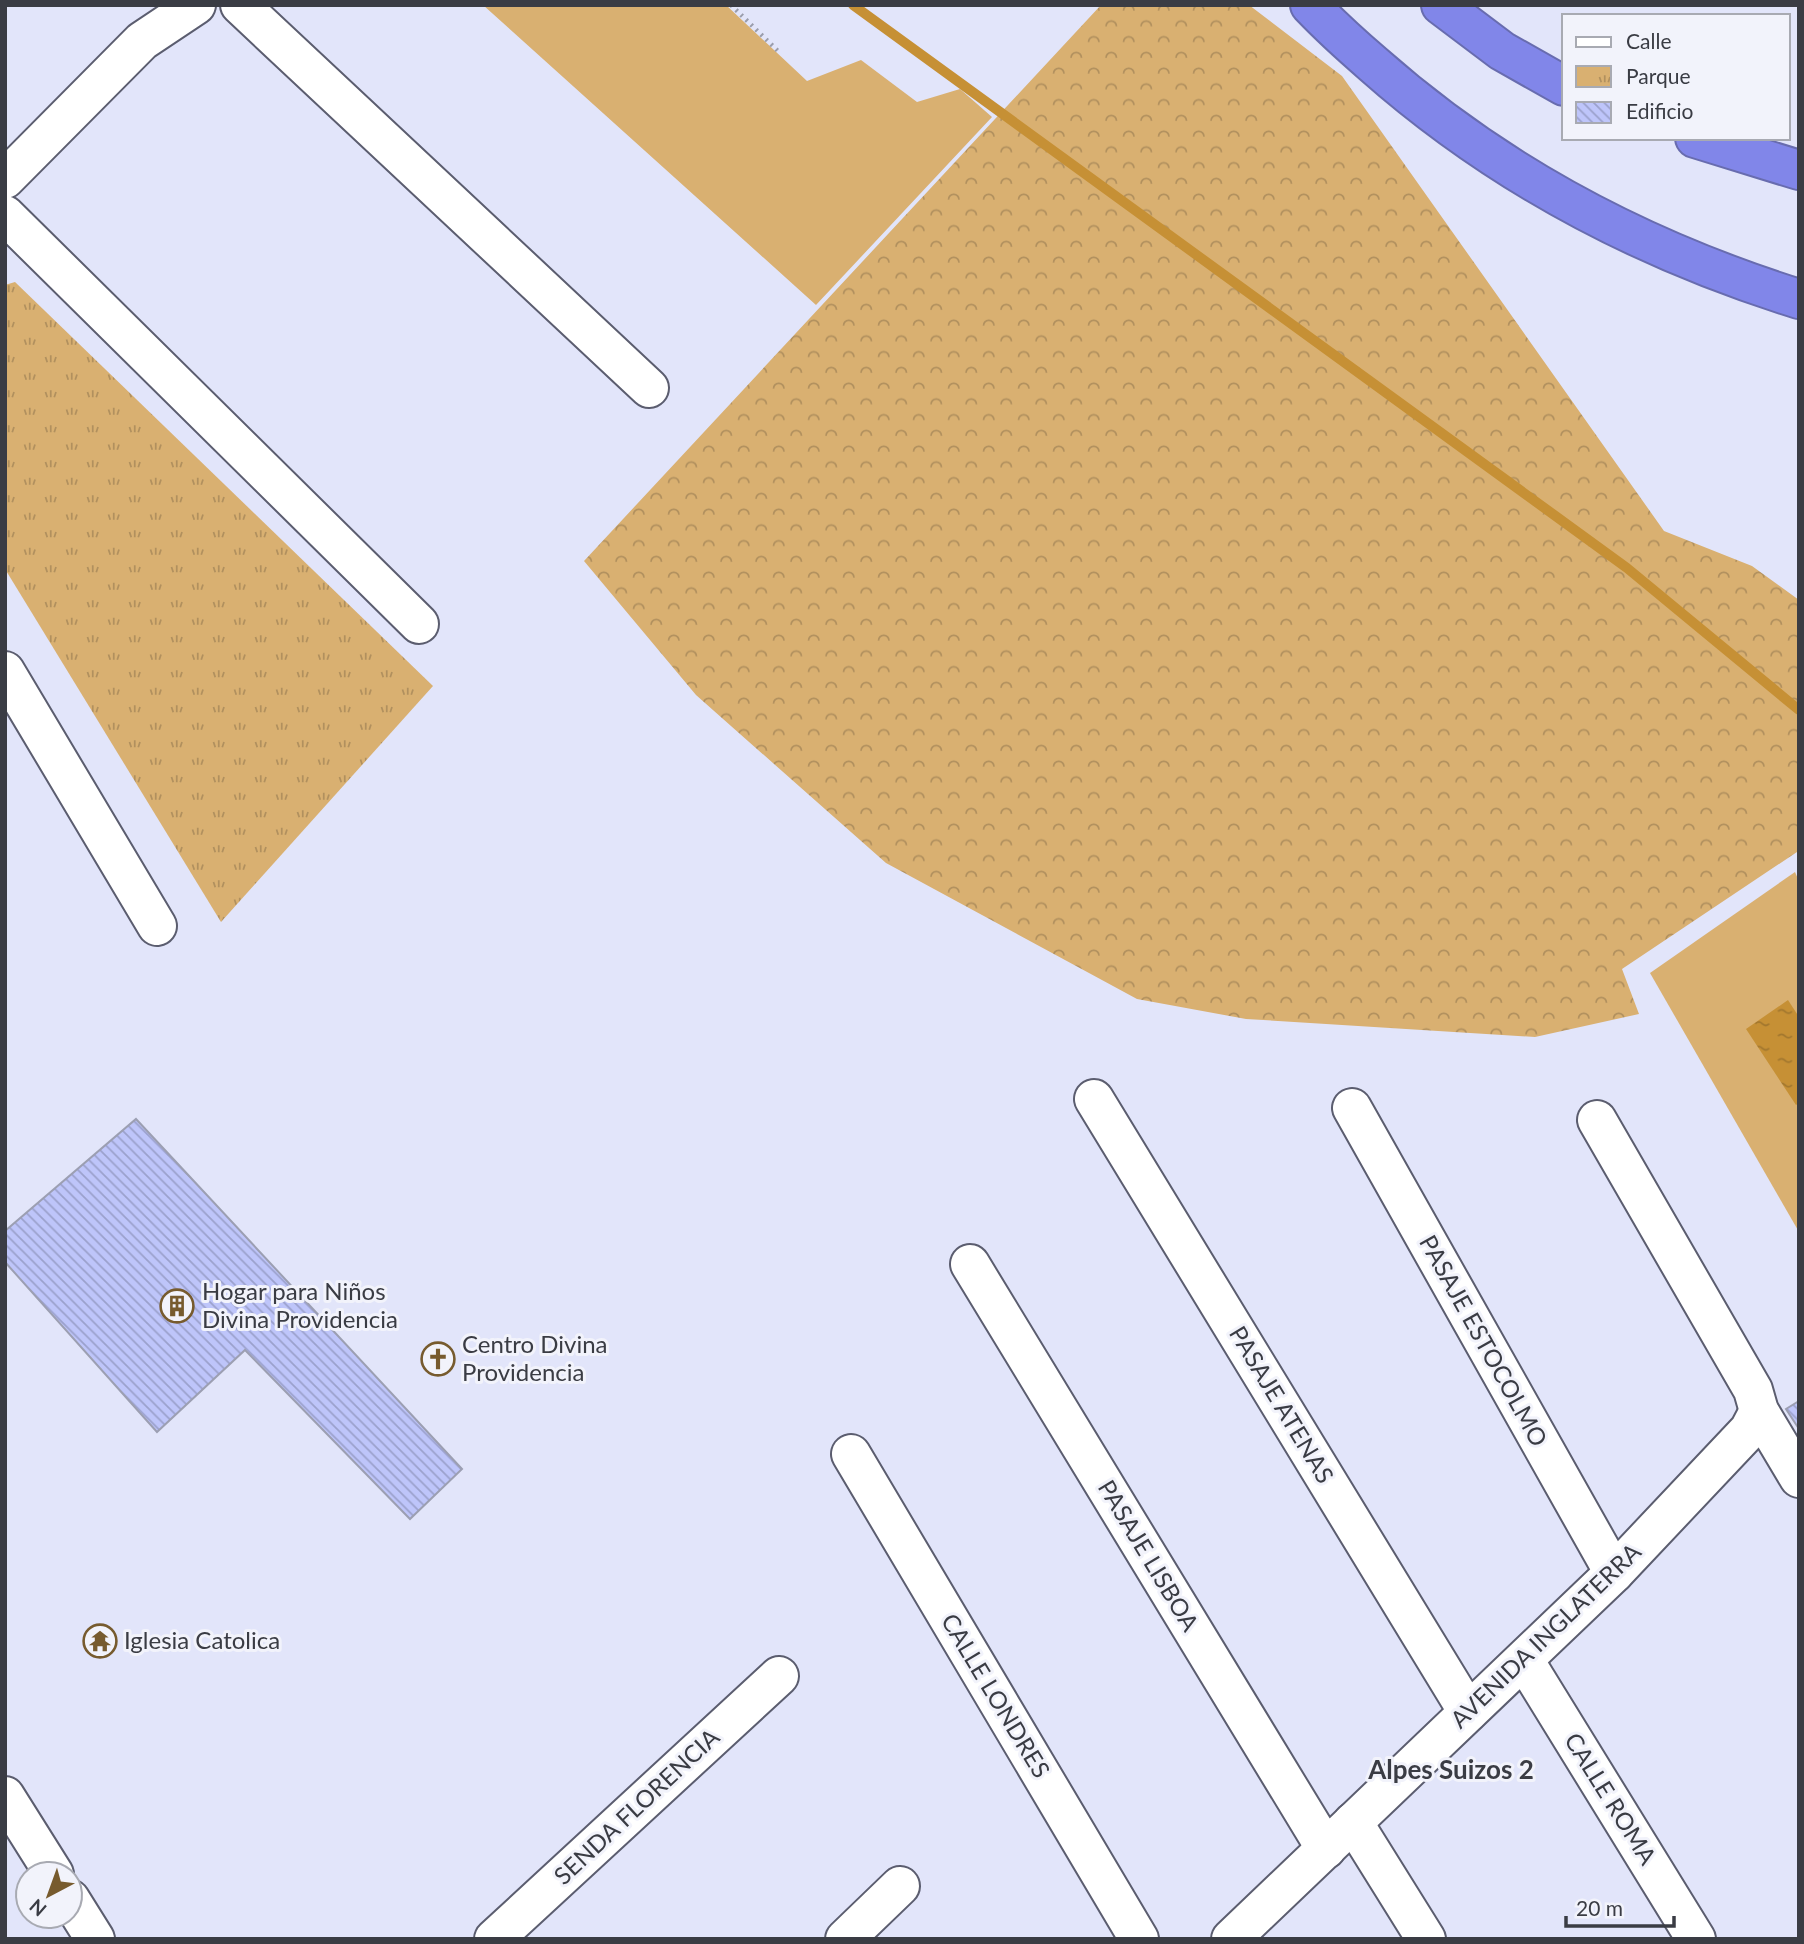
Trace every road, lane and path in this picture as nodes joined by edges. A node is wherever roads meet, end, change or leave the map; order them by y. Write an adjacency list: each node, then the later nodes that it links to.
1 (195, 5): 10 (street)
2 (240, 5): 13 (street)
3 (731, 5): 6 (path)
4 (1310, 5): 12 (highway)
5 (1441, 5): 7 (highway)
6 (780, 53)
7 (1562, 85)
8 (1702, 140): 9 (highway)
9 (1799, 170)
10 (5, 179)
11 (5, 215): 14 (street)
12 (1799, 299)
13 (649, 388)
14 (419, 624)
15 (5, 671): 16 (street)
16 (157, 926)
17 (1094, 1099): 27 (street, PASAJE ATENAS)
18 (1352, 1108): 24 (street, PASAJE ESTOCOLMO)
19 (1597, 1120): 21 (street)
20 (970, 1264): 30 (street, PASAJE LISBOA)
21 (1759, 1410): 23 (street); 24 (street, AVENIDA INGLATERRA)
22 (851, 1454): 37 (street, CALLE LONDRES)
23 (1799, 1478)
24 (1614, 1573): 25 (street, AVENIDA INGLATERRA)
25 (1524, 1660): 27 (street, AVENIDA INGLATERRA); 40 (street, CALLE ROMA)
26 (779, 1676): 35 (street, SENDA FLORENCIA)
27 (1468, 1712): 29 (street, AVENIDA INGLATERRA)
28 (5, 1796): 31 (street)
29 (1353, 1822): 30 (street, AVENIDA INGLATERRA); 39 (street)
30 (1326, 1849): 38 (street, AVENIDA INGLATERRA)
31 (45, 1860)
32 (900, 1886): 36 (street)
33 (84, 1921): 34 (street)
34 (95, 1939)
35 (494, 1939)
36 (845, 1939)
37 (1139, 1939)
38 (1231, 1939)
39 (1426, 1939)
40 (1696, 1939)

